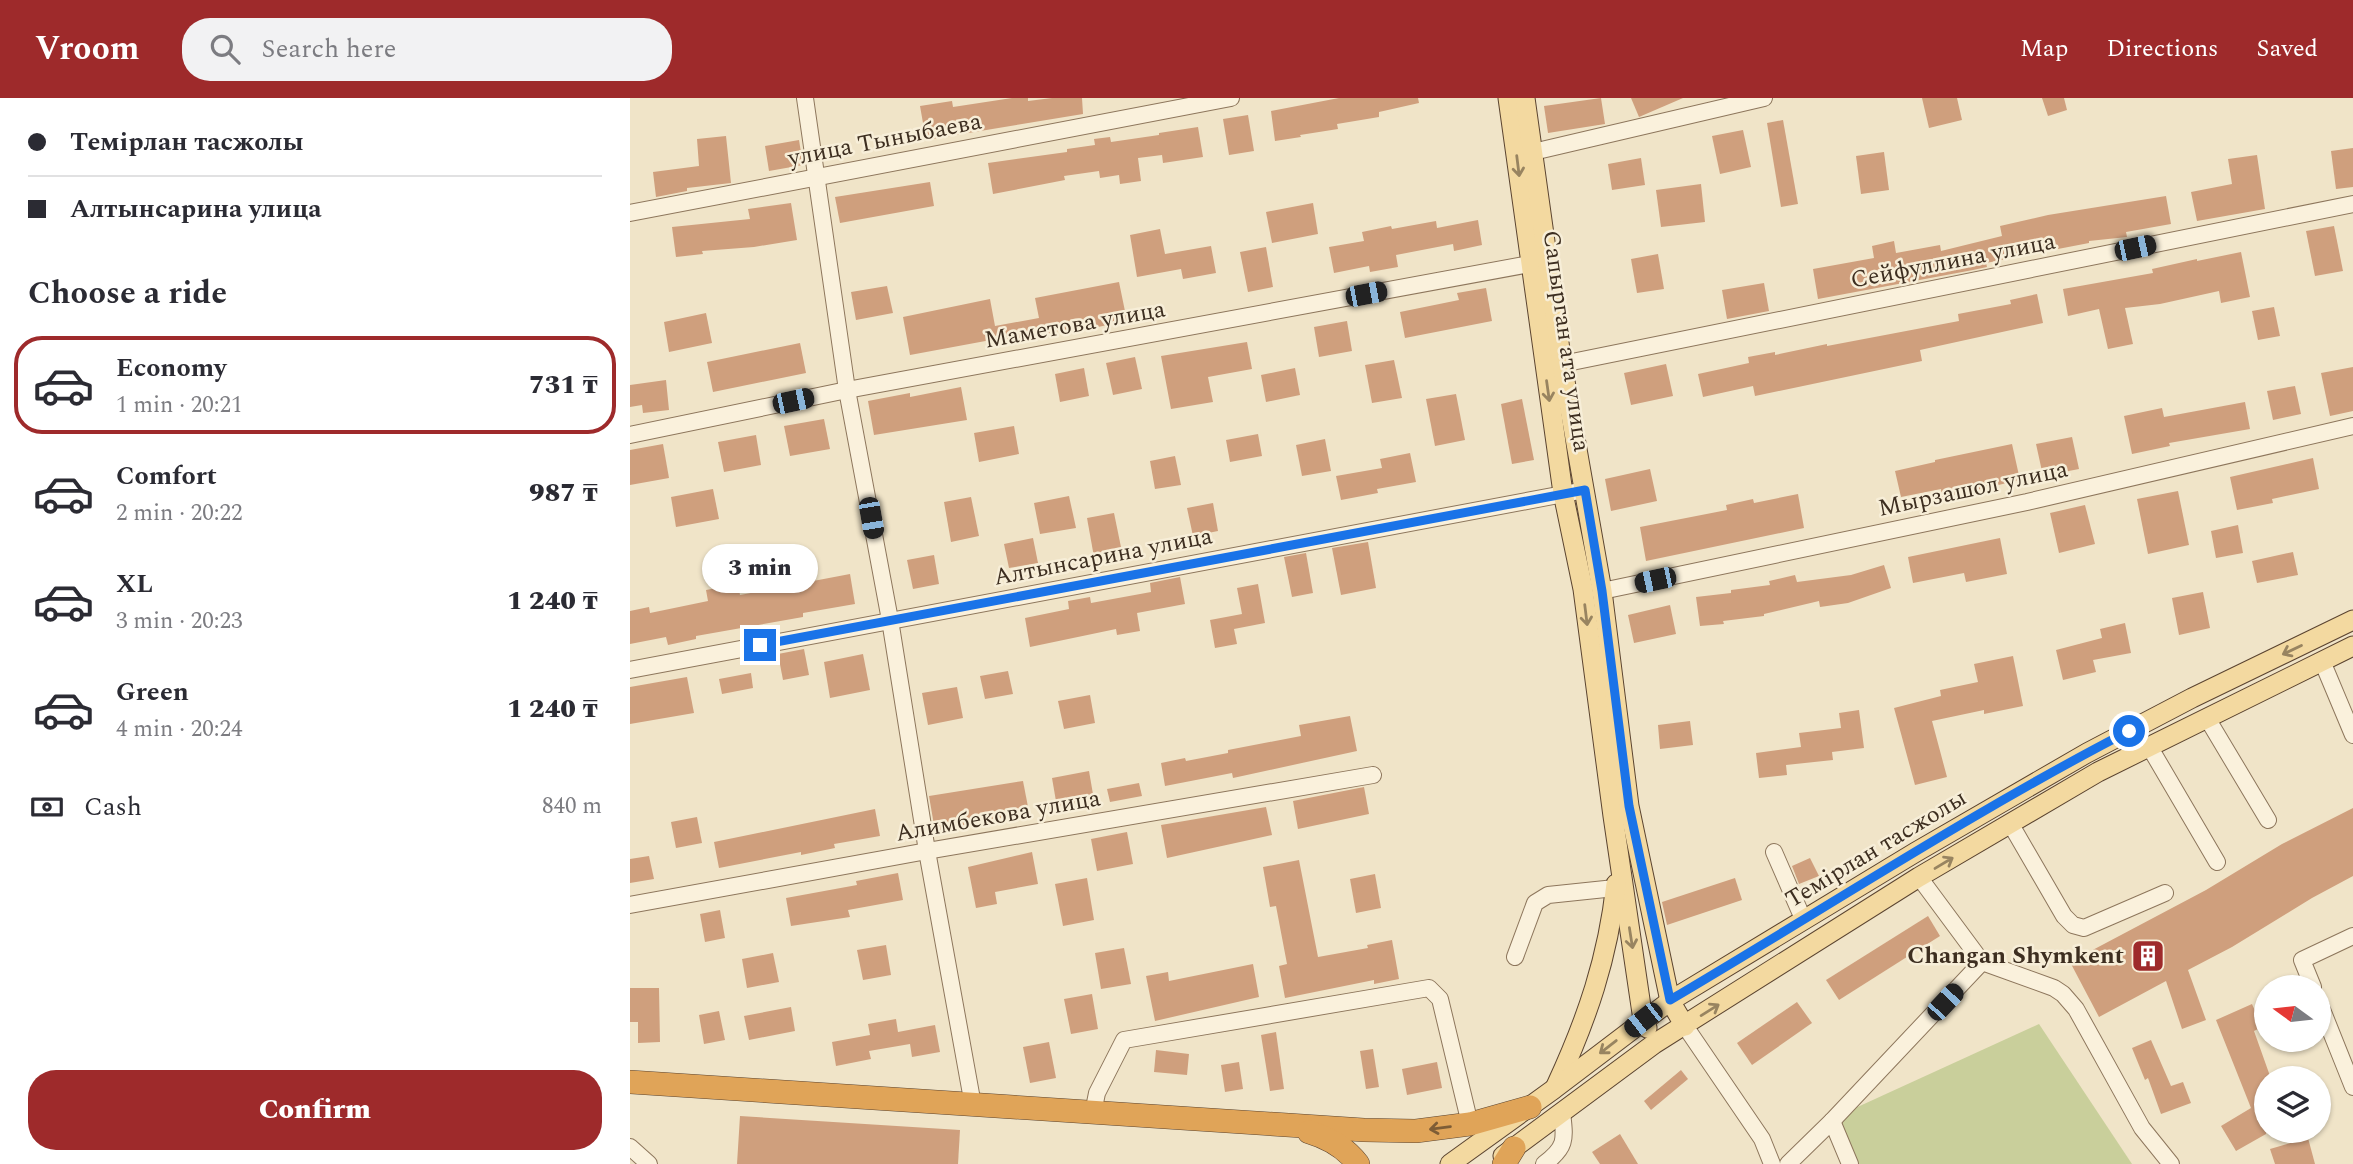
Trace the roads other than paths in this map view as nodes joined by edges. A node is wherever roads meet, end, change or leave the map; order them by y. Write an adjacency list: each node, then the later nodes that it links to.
1 (806, 98): 7 (street)
2 (1231, 98): 7 (street, улица Тыныбаева)
3 (1508, 98): 10 (main road, Сапырган ата улица, one-way to 10)
4 (1525, 98): 6 (main road, Сапырган ата улица)
5 (1764, 98): 6 (street)
6 (1533, 152): 11 (main road, Сапырган ата улица)
7 (815, 176): 9 (street, улица Тыныбаева); 12 (street)
8 (2353, 204): 11 (street, Сейфуллина улица)
9 (630, 213)
10 (1530, 264): 12 (street, Маметова улица); 16 (main road, Сапырган ата улица, one-way to 16)
11 (1562, 364): 15 (main road, Сапырган ата улица)
12 (847, 390): 14 (street, Маметова улица); 18 (street)
13 (2353, 426): 17 (street, Мырзашол улица)
14 (630, 435)
15 (1585, 490): 16 (street, Алтынсарина улица); 17 (main road, Сапырган ата улица)
16 (1563, 493): 18 (street, Алтынсарина улица); 31 (main road, Сапырган ата улица, one-way to 31)
17 (1602, 591): 42 (main road, Сапырган ата улица)
18 (890, 620): 22 (street, Алтынсарина улица); 29 (street)
19 (2353, 620): 37 (main road, Темірлан тасжолы, one-way to 37)
20 (2353, 646): 21 (main road, Темірлан тасжолы)
21 (2322, 661): 23 (main road, Темірлан тасжолы); 24 (street)
22 (630, 670)
23 (2207, 718): 25 (main road, Темірлан тасжолы); 27 (street)
24 (2353, 735)
25 (2149, 746): 28 (main road, Темірлан тасжолы); 32 (street)
26 (1373, 775): 29 (street, Алимбекова улица)
27 (2268, 820)
28 (2010, 823): 33 (main road, Темірлан тасжолы, one-way to 28); 35 (street)
29 (927, 851): 36 (street, Алимбекова улица); 50 (street)
30 (1774, 852): 37 (street)
31 (1618, 856): 34 (main road); 43 (main road, Сапырган ата улица, one-way to 43)
32 (2217, 862)
33 (1919, 877): 40 (street); 44 (main road, Темірлан тасжолы, one-way to 33)
34 (1615, 888): 39 (street); 49 (main road)
35 (2165, 893)
36 (630, 905)
37 (1804, 921): 42 (main road, Темірлан тасжолы)
38 (2353, 936): 41 (street)
39 (1515, 957)
40 (1982, 962): 54 (street); 67 (street)
41 (2308, 975)
42 (1670, 1000): 43 (main road, Темірлан тасжолы); 44 (main road, Сапырган ата улица)
43 (1643, 1020): 46 (main road, Сапырган ата улица); 49 (main road, Темірлан тасжолы, one-way to 49)
44 (1685, 1026): 46 (main road, Темірлан тасжолы); 65 (street)
45 (2331, 1032): 48 (street)
46 (1654, 1044): 52 (main road, Темірлан тасжолы)
47 (630, 1082): 50 (highway)
48 (2353, 1087)
49 (1554, 1089): 51 (main road, Темірлан тасжолы)
50 (973, 1105): 53 (highway)
51 (1530, 1107): 55 (highway); 62 (main road, Темірлан тасжолы)
52 (1562, 1112): 58 (main road, Темірлан тасжолы); 64 (street)
53 (1093, 1113): 55 (street); 56 (highway)
54 (1832, 1122): 59 (street); 66 (street)
55 (1470, 1124): 56 (highway, one-way to 56)
56 (1286, 1126): 61 (highway)
57 (630, 1147): 60 (street)
58 (1509, 1156): 63 (main road, Темірлан тасжолы)
59 (1793, 1162)
60 (649, 1164)
61 (1358, 1164)
62 (1450, 1164)
63 (1493, 1164)
64 (1544, 1164)
65 (1772, 1164)
66 (1850, 1164)
67 (2171, 1164)

